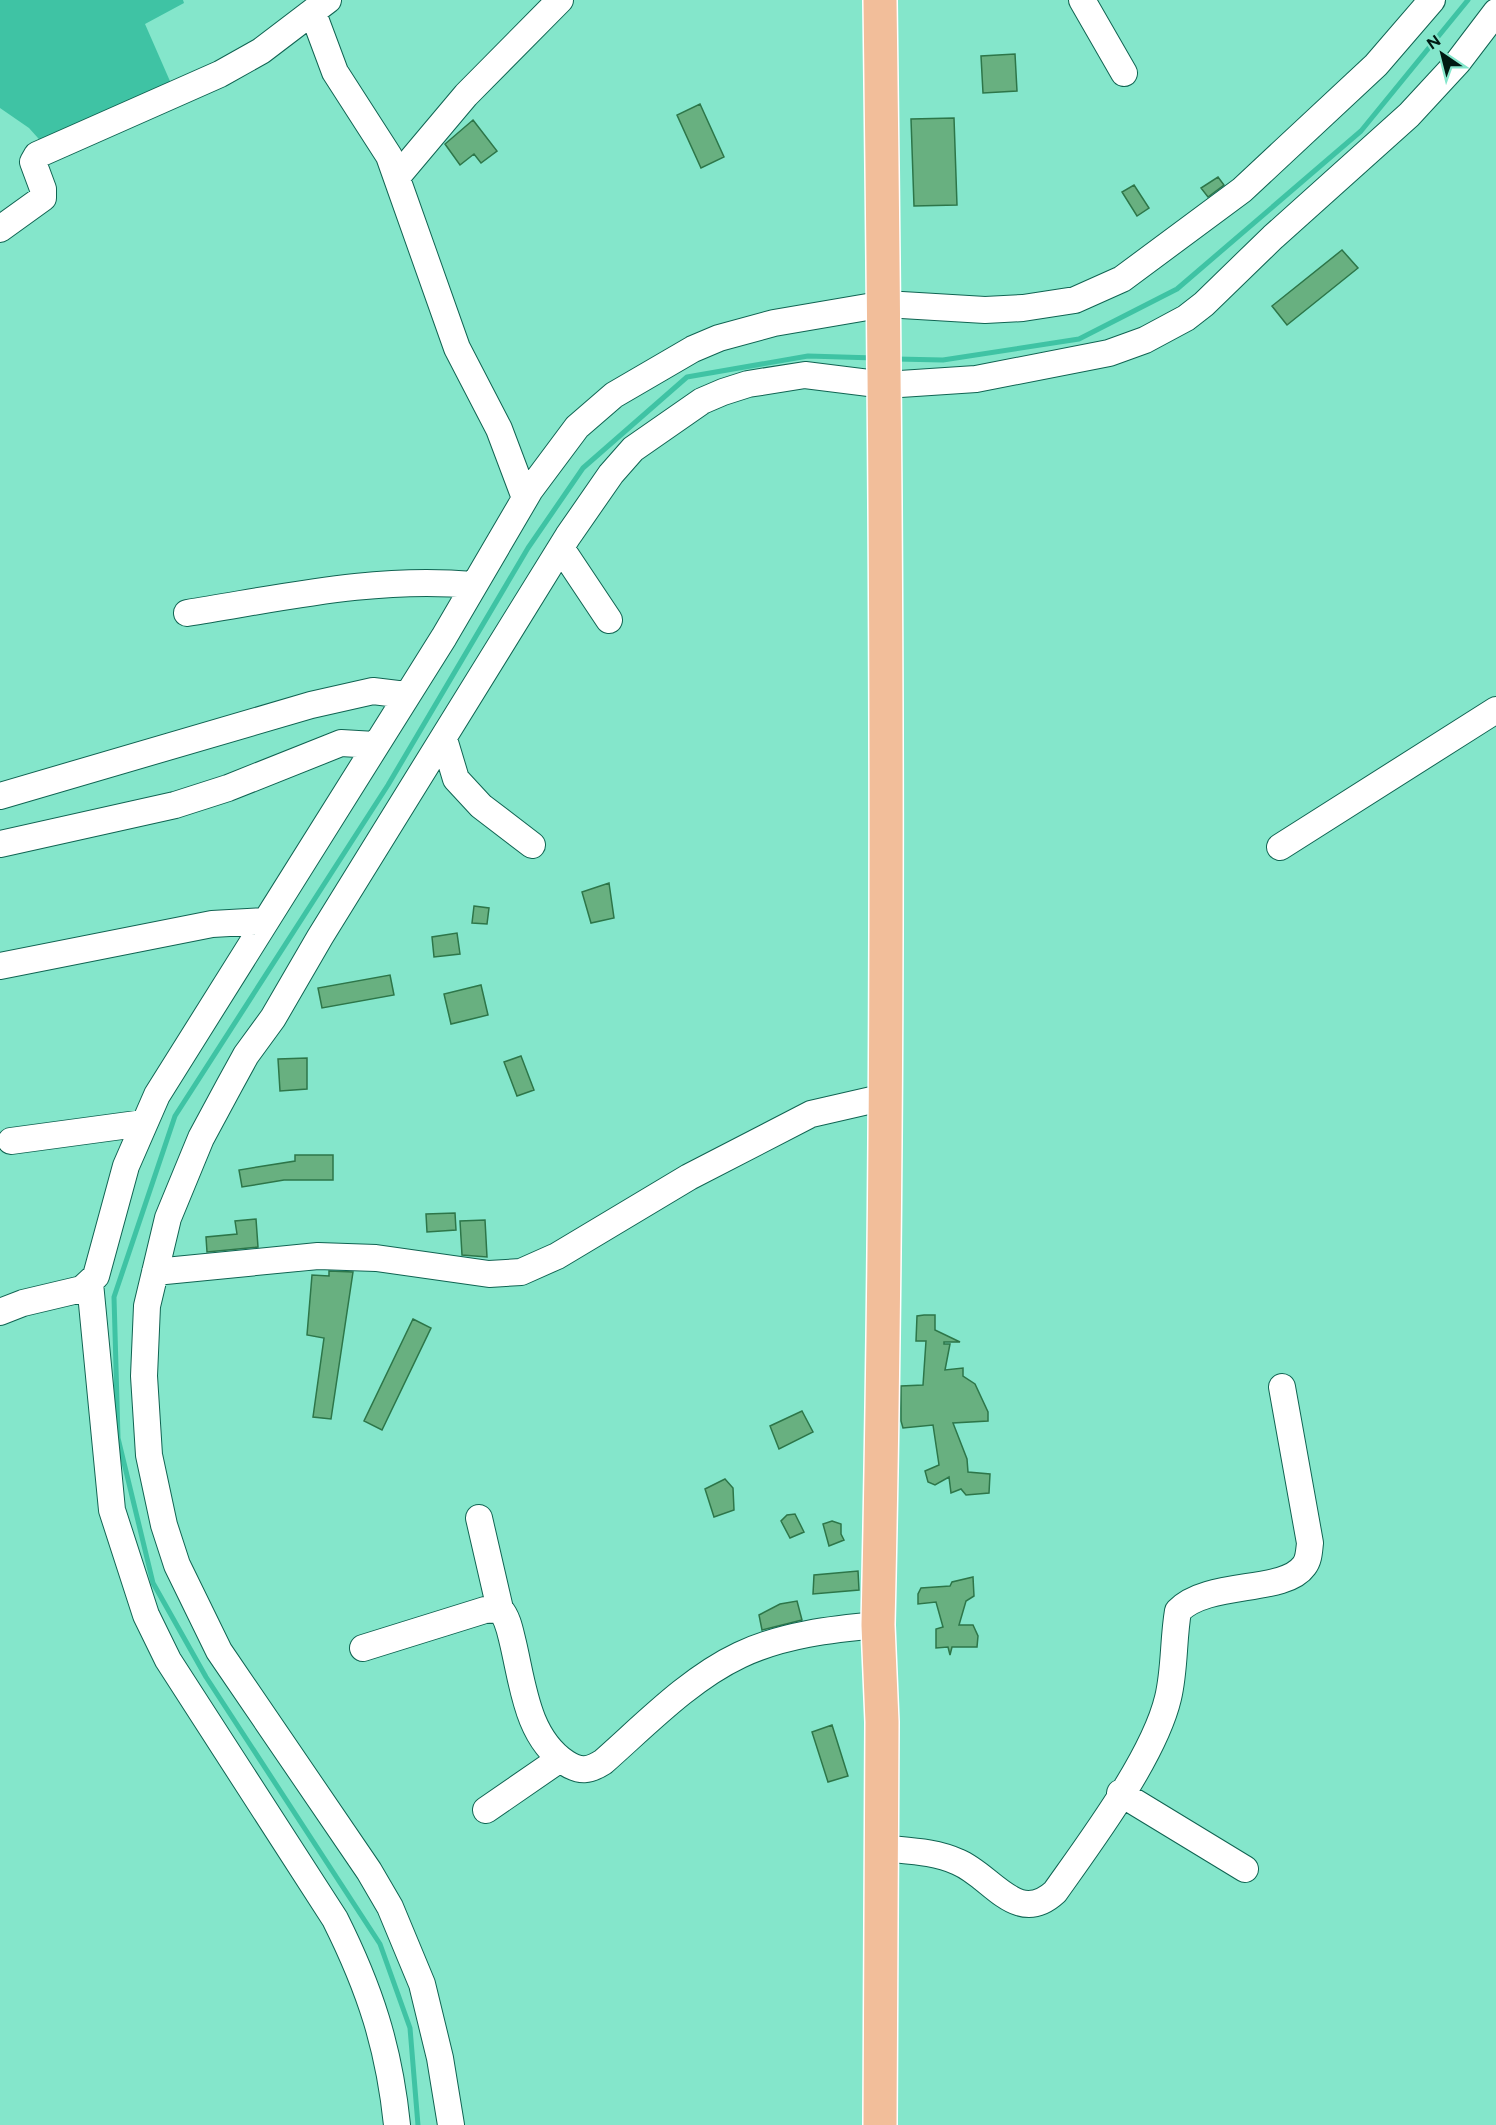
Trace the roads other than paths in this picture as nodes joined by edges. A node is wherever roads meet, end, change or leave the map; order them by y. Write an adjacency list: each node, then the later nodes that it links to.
1 (560, 0): 8 (street)
2 (880, 0): 10 (main road)
3 (1082, 0): 7 (street)
4 (1432, 0): 10 (street)
5 (321, 6): 8 (street); 9 (street)
6 (1496, 12): 11 (street)
7 (1124, 73)
8 (397, 177): 12 (street)
9 (0, 229)
10 (885, 317): 11 (main road); 12 (street)
11 (885, 374): 13 (street); 27 (main road)
12 (525, 498): 14 (street)
13 (561, 548): 16 (street); 19 (street)
14 (473, 585): 15 (street); 17 (street)
15 (187, 613)
16 (609, 620)
17 (406, 695): 20 (street); 21 (street)
18 (1496, 710): 24 (street)
19 (444, 739): 23 (street); 30 (street)
20 (375, 745): 22 (street); 25 (street)
21 (0, 796)
22 (0, 844)
23 (532, 845)
24 (1280, 847)
25 (266, 921): 26 (street); 28 (street)
26 (0, 966)
27 (885, 1097): 30 (street); 36 (main road)
28 (144, 1122): 29 (street); 31 (street)
29 (11, 1141)
30 (155, 1272): 44 (street)
31 (90, 1283): 32 (street); 43 (street)
32 (0, 1312)
33 (1282, 1386): 39 (street)
34 (479, 1518): 35 (street)
35 (500, 1609): 37 (street); 38 (street)
36 (878, 1625): 38 (street); 41 (main road)
37 (363, 1648)
38 (560, 1759): 40 (street)
39 (1120, 1793): 41 (street); 42 (street)
40 (486, 1810)
41 (881, 1848): 45 (main road)
42 (1245, 1869)
43 (397, 2125)
44 (451, 2125)
45 (880, 2125)

